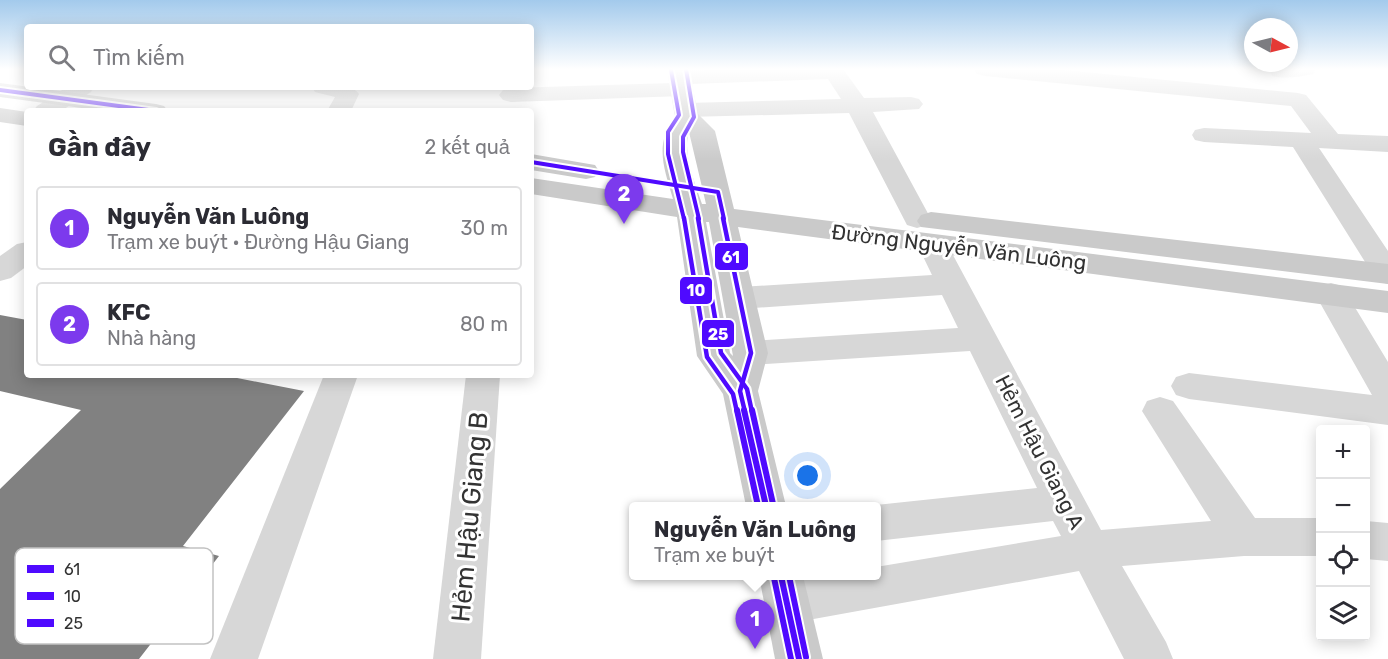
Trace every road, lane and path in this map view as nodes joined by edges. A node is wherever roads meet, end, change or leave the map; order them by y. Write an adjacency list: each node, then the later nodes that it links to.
1 (35, 100): 8 (main road)
2 (681, 100): 19 (main road)
3 (686, 100): 20 (main road)
4 (773, 100): 9 (street)
5 (853, 100): 9 (street, Hẻm Hậu Giang A)
6 (1296, 100): 15 (street)
7 (911, 104): 9 (street)
8 (54, 105): 10 (main road)
9 (858, 107): 21 (street, Hẻm Hậu Giang A)
10 (105, 108)
11 (0, 115): 12 (main road)
12 (24, 119)
13 (1204, 135): 14 (street)
14 (1302, 141): 15 (street); 26 (street)
15 (1331, 142): 16 (street)
16 (1388, 144)
17 (534, 163): 19 (main road, Đường Nguyễn Văn Luông)
18 (534, 186): 19 (main road, Đường Nguyễn Văn Luông)
19 (686, 199): 20 (main road, Đường Nguyễn Văn Luông); 36 (main road)
20 (720, 204): 21 (main road, Đường Nguyễn Văn Luông); 29 (main road)
21 (925, 232): 26 (main road, Đường Nguyễn Văn Luông); 27 (street, Hẻm Hậu Giang A); 28 (main road, Đường Nguyễn Văn Luông)
22 (24, 240): 23 (street)
23 (0, 244)
24 (24, 253): 25 (street)
25 (0, 271)
26 (1388, 274)
27 (953, 284): 29 (street); 31 (street, Hẻm Hậu Giang A)
28 (1331, 294): 30 (main road, Đường Nguyễn Văn Luông); 37 (street)
29 (740, 298): 32 (main road)
30 (1388, 302)
31 (981, 338): 32 (street); 40 (street, Hẻm Hậu Giang A)
32 (751, 353): 36 (main road)
33 (339, 378): 51 (street)
34 (483, 378): 52 (street, Hẻm Hậu Giang B)
35 (1188, 386): 39 (street)
36 (740, 391): 41 (main road)
37 (1388, 392)
38 (1160, 411): 43 (street)
39 (1388, 411)
40 (1064, 501): 42 (street); 47 (street, Hẻm Hậu Giang A)
41 (765, 502)
42 (881, 522)
43 (1244, 537): 44 (street); 47 (street)
44 (1316, 537)
45 (1370, 540): 46 (street)
46 (1388, 542)
47 (1091, 550): 48 (street); 54 (street, Hẻm Hậu Giang A)
48 (881, 577)
49 (855, 580): 50 (street)
50 (784, 589): 53 (main road)
51 (234, 659)
52 (458, 659)
53 (799, 659)
54 (1149, 659)

